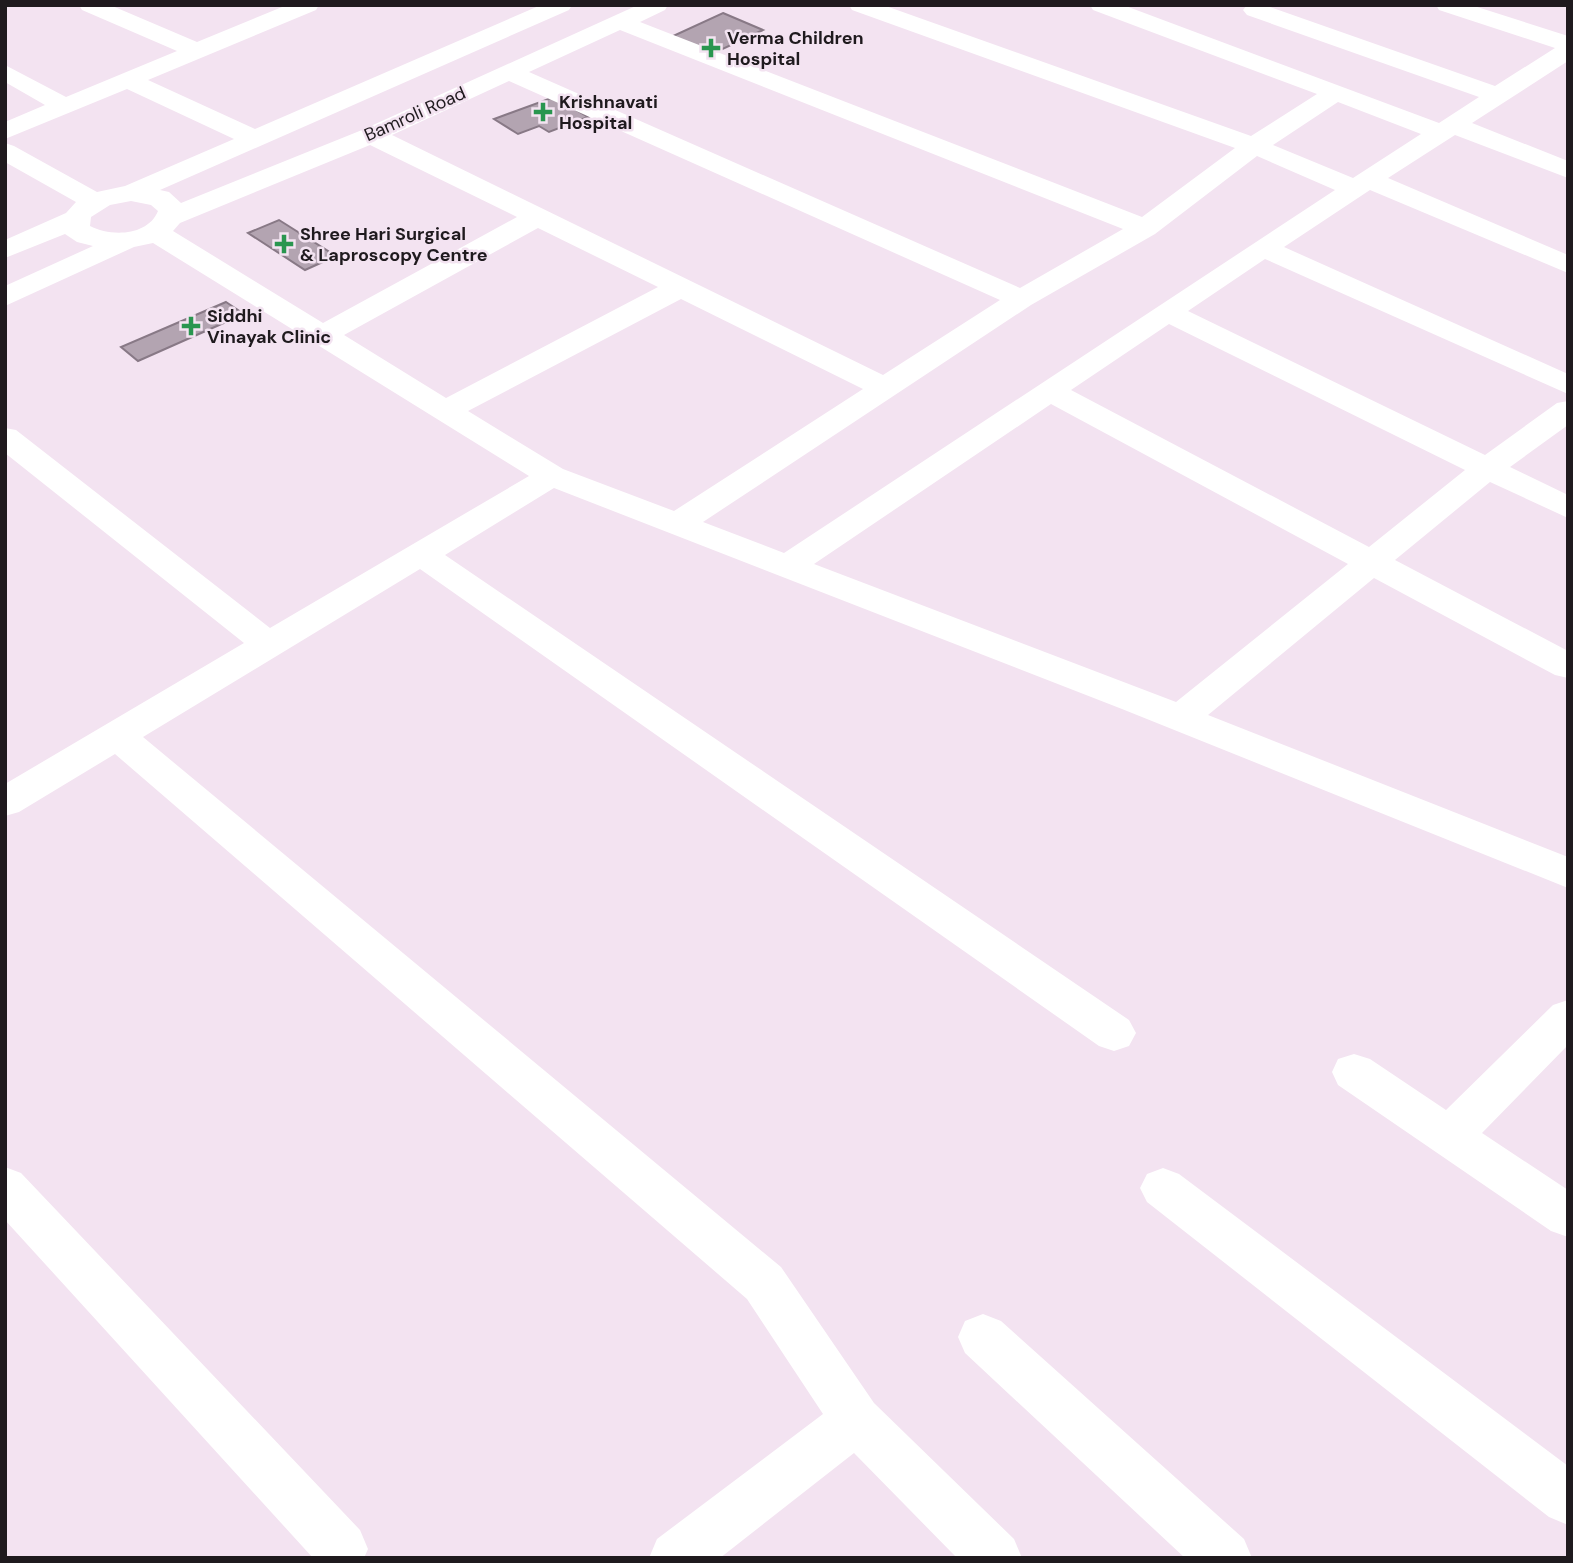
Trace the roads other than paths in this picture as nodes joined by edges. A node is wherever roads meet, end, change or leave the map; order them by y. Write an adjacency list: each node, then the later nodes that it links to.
1 (90, 5): 12 (street)
2 (308, 5): 12 (street)
3 (561, 5): 22 (street, Bamroli Road)
4 (657, 5): 9 (street, Bamroli Road)
5 (860, 5): 23 (street)
6 (1101, 5): 16 (street)
7 (1447, 5): 10 (street)
8 (1255, 10): 17 (street)
9 (620, 22): 14 (street, Bamroli Road); 30 (street)
10 (1568, 44)
11 (1568, 50): 17 (street)
12 (197, 51): 15 (street)
13 (5, 72): 18 (street)
14 (508, 72): 21 (street, Bamroli Road); 37 (street)
15 (128, 80): 18 (street); 22 (street)
16 (1336, 93): 19 (street); 23 (street)
17 (1497, 95): 19 (street)
18 (65, 106): 20 (street)
19 (1446, 128): 25 (street); 26 (street)
20 (5, 131)
21 (371, 135): 29 (street); 31 (street, Bamroli Road)
22 (255, 139): 27 (street, Bamroli Road)
23 (1254, 146): 26 (street); 30 (street)
24 (5, 151): 28 (street)
25 (1568, 170)
26 (1360, 183): 33 (street); 34 (street)
27 (131, 193): 28 (street, Bamroli Road); 31 (street)
28 (85, 211): 31 (street); 32 (street, Bamroli Road)
29 (538, 217): 35 (street); 39 (street)
30 (1145, 228): 37 (street)
31 (151, 230): 36 (street, Bamroli Road); 39 (street)
32 (10, 243)
33 (1263, 248): 38 (street); 40 (street)
34 (1568, 265)
35 (681, 287): 41 (street); 43 (street)
36 (5, 297)
37 (1021, 299): 41 (street)
38 (1166, 312): 42 (street); 46 (street)
39 (325, 334): 43 (street)
40 (1568, 385)
41 (885, 387): 49 (street)
42 (1049, 391): 51 (street); 52 (street)
43 (446, 410): 47 (street)
44 (1568, 410): 46 (street)
45 (5, 437): 53 (street)
46 (1486, 469): 48 (street); 51 (street)
47 (552, 476): 49 (street); 50 (street)
48 (1568, 509)
49 (678, 523): 52 (street)
50 (421, 554): 53 (street); 60 (street)
51 (1373, 563): 54 (street); 55 (street)
52 (788, 566): 55 (street)
53 (269, 645): 56 (street)
54 (1568, 666)
55 (1180, 718): 58 (street)
56 (117, 735): 57 (street); 67 (street)
57 (5, 802)
58 (1568, 873)
59 (1568, 1017): 62 (street)
60 (1114, 1033)
61 (1354, 1072): 62 (street)
62 (1450, 1136): 65 (street)
63 (5, 1187): 69 (street)
64 (1163, 1188): 68 (street)
65 (1568, 1216)
66 (983, 1337): 72 (street)
67 (856, 1420): 70 (street); 71 (street)
68 (1568, 1499)
69 (341, 1549)
70 (676, 1558)
71 (995, 1558)
72 (1225, 1558)

